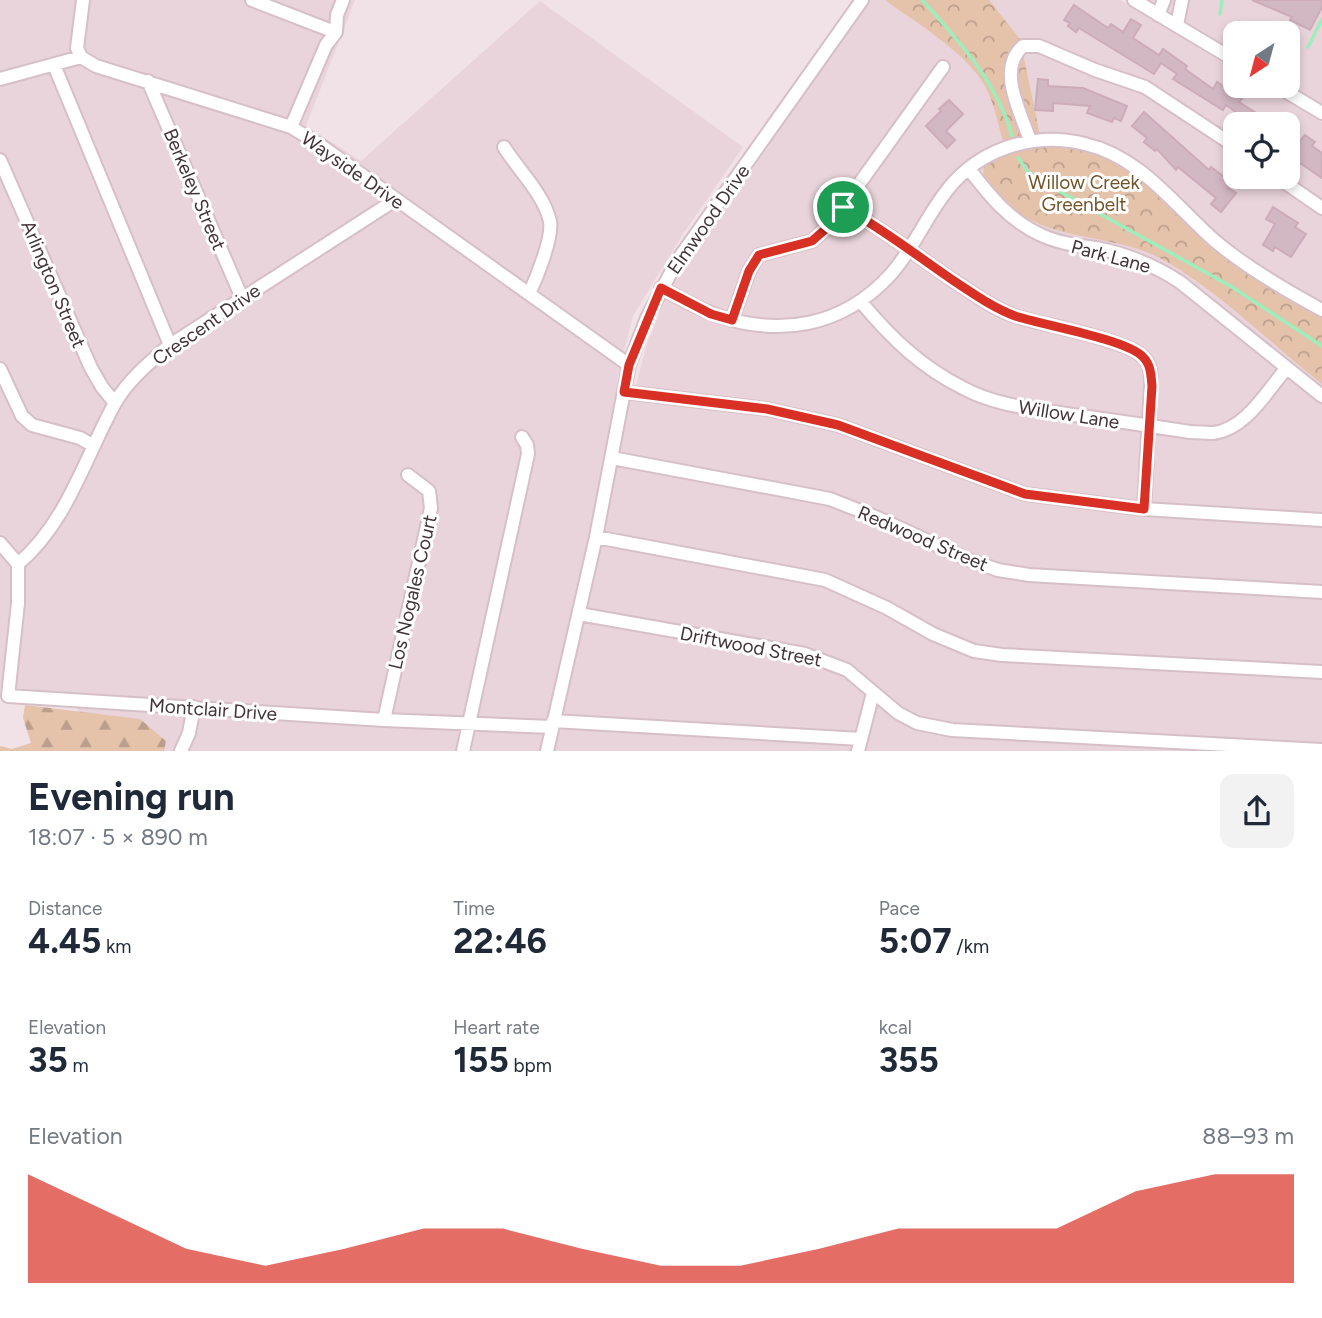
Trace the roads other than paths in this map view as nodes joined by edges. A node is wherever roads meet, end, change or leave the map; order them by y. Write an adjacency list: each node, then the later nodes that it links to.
1 (83, 0): 14 (street)
2 (252, 0): 11 (street)
3 (343, 0): 8 (street)
4 (862, 0): 32 (street, Elmwood Drive)
5 (1134, 0): 9 (street)
6 (1164, 0): 9 (street)
7 (1182, 0): 10 (street)
8 (337, 15): 11 (street); 12 (street)
9 (1158, 15): 10 (street)
10 (1177, 26): 13 (street)
11 (327, 29): 12 (street)
12 (326, 45): 21 (street)
13 (1223, 53)
14 (81, 57): 15 (street); 18 (street, Wayside Drive)
15 (54, 65): 17 (street); 38 (street)
16 (943, 67): 29 (street)
17 (0, 79)
18 (148, 80): 21 (street, Wayside Drive); 34 (street, Berkeley Street)
19 (1297, 98): 20 (street)
20 (1322, 113)
21 (291, 127): 28 (street, Wayside Drive)
22 (1223, 138): 23 (street)
23 (1030, 141): 26 (street); 36 (street)
24 (504, 147): 33 (street)
25 (0, 160): 44 (street, Arlington Street)
26 (969, 169): 31 (street); 41 (street, Park Lane)
27 (1294, 189): 30 (street)
28 (395, 200): 33 (street, Wayside Drive); 34 (street, Crescent Drive)
29 (843, 207): 31 (street); 37 (street)
30 (1322, 208)
31 (908, 250): 35 (street); 45 (street)
32 (661, 288): 37 (street); 39 (street, Elmwood Drive)
33 (529, 294): 39 (street, Wayside Drive)
34 (242, 298): 38 (street, Crescent Drive)
35 (860, 302): 37 (street); 45 (street, Willow Lane)
36 (1322, 310)
37 (732, 320)
38 (170, 345): 44 (street, Crescent Drive)
39 (629, 365): 42 (street, Elmwood Drive)
40 (0, 369): 47 (street)
41 (1286, 369): 43 (street, Park Lane); 45 (street, Willow Lane)
42 (624, 392): 48 (street, Elmwood Drive); 50 (street)
43 (1322, 396)
44 (115, 403): 47 (street, Crescent Drive)
45 (1149, 426): 50 (street)
46 (522, 437): 61 (street)
47 (94, 446): 54 (street, Crescent Drive)
48 (612, 458): 52 (street, Elmwood Drive); 55 (street, Redwood Street)
49 (408, 475): 60 (street, Los Nogales Court)
50 (1144, 509): 51 (street)
51 (1322, 520)
52 (596, 537): 56 (street, Elmwood Drive); 57 (street)
53 (0, 543): 54 (street)
54 (18, 564): 59 (street, Montclair Drive)
55 (1322, 592)
56 (579, 614): 58 (street, Driftwood Street); 62 (street, Elmwood Drive)
57 (1322, 672)
58 (873, 693): 63 (street); 64 (street, Driftwood Street)
59 (194, 707): 60 (street, Montclair Drive); 65 (street)
60 (384, 720): 61 (street, Montclair Drive)
61 (470, 723): 62 (street, Montclair Drive); 66 (street)
62 (553, 724): 63 (street, Montclair Drive); 67 (street, Elmwood Drive)
63 (860, 745)
64 (1322, 750)
65 (181, 751)
66 (463, 751)
67 (547, 751)

